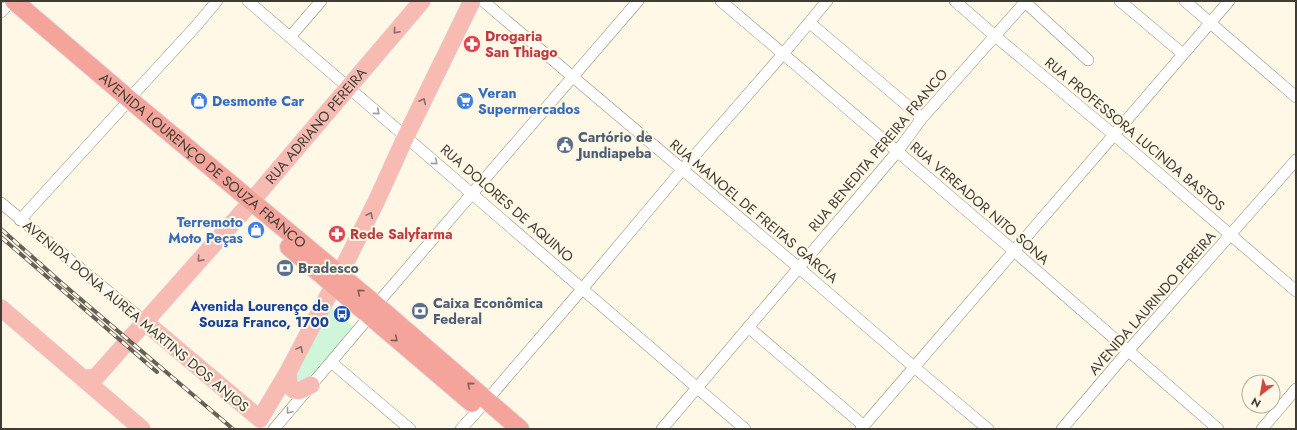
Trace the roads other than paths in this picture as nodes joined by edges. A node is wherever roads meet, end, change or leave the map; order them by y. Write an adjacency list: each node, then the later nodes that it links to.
1 (217, 1): 26 (street)
2 (248, 1): 19 (street, RUA DOLORES DE AQUINO)
3 (321, 1): 19 (street)
4 (422, 1): 24 (main road, RUA ADRIANO PEREIRA, one-way to 24)
5 (472, 1): 29 (main road, one-way to 5)
6 (483, 1): 23 (street, RUA MANOEL DE FREITAS GARCIA)
7 (638, 1): 23 (street)
8 (720, 1): 20 (street, RUA VEREADOR NITO SONA)
9 (827, 1): 16 (street)
10 (955, 1): 18 (street, RUA PROFESSORA LUCINDA BASTOS)
11 (1025, 1): 18 (street, RUA BENEDITA PEREIRA FRANCO); 22 (street)
12 (1120, 1): 21 (street)
13 (1185, 1): 17 (street)
14 (1229, 1): 17 (street)
15 (5, 6): 26 (highway, AVENIDA LOURENÇO DE SOUZA FRANCO)
16 (810, 23): 20 (street); 27 (street)
17 (1210, 23): 21 (street); 25 (street)
18 (995, 36): 27 (street, RUA BENEDITA PEREIRA FRANCO); 28 (street, RUA PROFESSORA LUCINDA BASTOS)
19 (290, 37): 24 (street, RUA DOLORES DE AQUINO)
20 (783, 54): 30 (street, RUA VEREADOR NITO SONA); 32 (street)
21 (1183, 54): 28 (street)
22 (1088, 60)
23 (573, 77): 32 (street, RUA MANOEL DE FREITAS GARCIA); 33 (street)
24 (348, 87): 29 (street, RUA DOLORES DE AQUINO, one-way to 29); 35 (main road, RUA ADRIANO PEREIRA)
25 (1296, 96)
26 (126, 103): 35 (highway, AVENIDA LOURENÇO DE SOUZA FRANCO); 36 (street)
27 (922, 118): 30 (street, RUA BENEDITA PEREIRA FRANCO)
28 (1114, 134): 37 (street, RUA PROFESSORA LUCINDA BASTOS); 38 (street)
29 (406, 136): 33 (street, RUA DOLORES DE AQUINO, one-way to 33); 40 (main road, one-way to 29)
30 (897, 152): 38 (street, RUA VEREADOR NITO SONA); 39 (street, RUA BENEDITA PEREIRA FRANCO)
31 (1296, 160): 37 (street, AVENIDA LAURINDO PEREIRA)
32 (682, 170): 39 (street, RUA MANOEL DE FREITAS GARCIA); 41 (street)
33 (472, 193): 41 (street, RUA DOLORES DE AQUINO); 44 (street)
34 (1, 203): 36 (street, AVENIDA DONA AUREA MARTINS DOS ANJOS)
35 (248, 205): 40 (highway, AVENIDA LOURENÇO DE SOUZA FRANCO); 46 (main road, RUA ADRIANO PEREIRA, one-way to 46)
36 (20, 220): 46 (street, AVENIDA DONA AUREA MARTINS DOS ANJOS)
37 (1231, 235): 42 (street, RUA PROFESSORA LUCINDA BASTOS); 48 (street, AVENIDA LAURINDO PEREIRA)
38 (1014, 251): 48 (street, RUA VEREADOR NITO SONA); 50 (street)
39 (799, 268): 47 (street, RUA BENEDITA PEREIRA FRANCO); 50 (street, RUA MANOEL DE FREITAS GARCIA)
40 (336, 280): 44 (highway, AVENIDA LOURENÇO DE SOUZA FRANCO); 51 (main road, one-way to 40)
41 (583, 288): 54 (street, RUA DOLORES DE AQUINO); 56 (street)
42 (1296, 291)
43 (1, 308): 52 (main road)
44 (372, 311): 49 (street); 56 (highway, AVENIDA LOURENÇO DE SOUZA FRANCO)
45 (1, 320): 59 (main road)
46 (145, 322): 52 (main road, RUA ADRIANO PEREIRA); 57 (main road, AVENIDA DONA AUREA MARTINS DOS ANJOS)
47 (748, 327): 54 (street, RUA BENEDITA PEREIRA FRANCO); 58 (street)
48 (1128, 351): 68 (street, AVENIDA LAURINDO PEREIRA); 69 (street, RUA VEREADOR NITO SONA)
49 (331, 362): 53 (street); 61 (street)
50 (914, 368): 58 (street); 67 (street, RUA MANOEL DE FREITAS GARCIA)
51 (288, 372): 53 (main road); 57 (main road)
52 (92, 382): 60 (main road)
53 (311, 385): 57 (street, one-way to 57)
54 (697, 388): 65 (street, RUA BENEDITA PEREIRA FRANCO); 66 (street, RUA DOLORES DE AQUINO)
55 (1296, 389): 70 (street)
56 (483, 404): 62 (street); 63 (highway, AVENIDA LOURENÇO DE SOUZA FRANCO); 64 (highway, AVENIDA LOURENÇO DE SOUZA FRANCO)
57 (269, 426)
58 (863, 427)
59 (129, 429)
60 (142, 429)
61 (410, 429)
62 (461, 429)
63 (502, 429)
64 (520, 429)
65 (662, 429)
66 (745, 429)
67 (988, 429)
68 (1062, 429)
69 (1218, 429)
70 (1262, 429)

